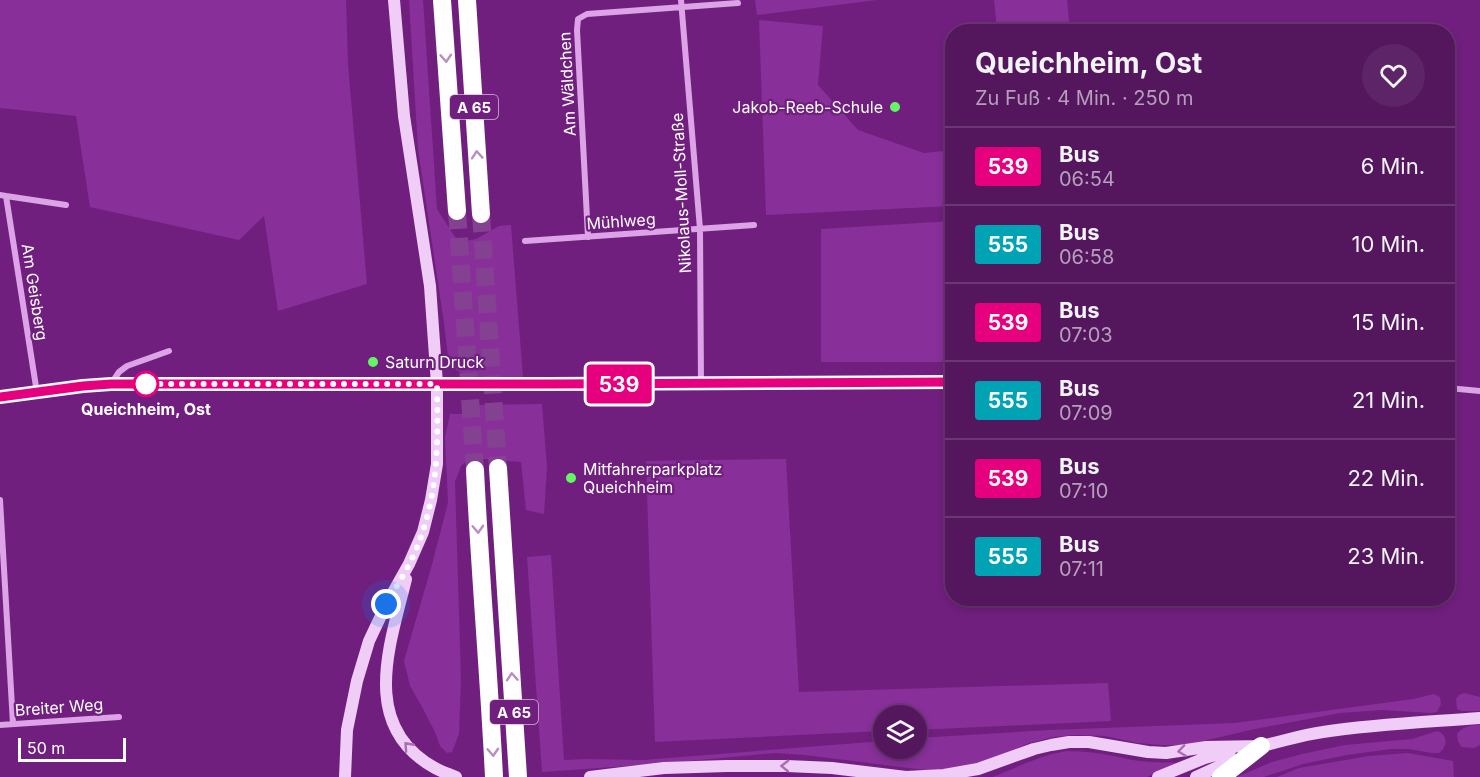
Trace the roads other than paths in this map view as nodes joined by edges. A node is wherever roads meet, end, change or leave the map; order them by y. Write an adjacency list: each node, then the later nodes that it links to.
1 (394, 0): 18 (main road)
2 (442, 0): 9 (highway, A 65, one-way to 9)
3 (467, 0): 10 (highway, A 65, one-way to 3)
4 (681, 0): 6 (street, Nikolaus-Moll-Straße)
5 (738, 3): 6 (street, Am Wäldchen)
6 (682, 8): 12 (street, Nikolaus-Moll-Straße); 13 (street, Am Wäldchen)
7 (3, 195): 8 (street, Am Geisberg); 22 (street, Am Geisberg)
8 (66, 205)
9 (457, 211)
10 (481, 214)
11 (754, 225): 12 (street, Mühlweg)
12 (700, 229): 13 (street, Mühlweg); 19 (street, Nikolaus-Moll-Straße)
13 (588, 237): 14 (street, Mühlweg)
14 (525, 241)
15 (169, 351): 17 (street)
16 (945, 382): 19 (street)
17 (111, 384): 18 (street); 22 (street)
18 (437, 384): 19 (street); 28 (main road)
19 (701, 384)
20 (1455, 389): 21 (street)
21 (1480, 391)
22 (37, 393): 23 (street)
23 (0, 398)
24 (498, 468): 37 (highway, A 65, one-way to 24)
25 (475, 470): 36 (highway, A 65, one-way to 36)
26 (0, 500): 27 (street)
27 (1, 543): 31 (street)
28 (409, 564): 34 (main road); 35 (main road, one-way to 28)
29 (119, 717): 31 (street, Breiter Weg)
30 (1480, 718): 33 (main road)
31 (13, 724): 32 (street, Breiter Weg)
32 (0, 725)
33 (1261, 746): 39 (main road, one-way to 39); 40 (main road); 41 (main road); 42 (highway)
34 (345, 777)
35 (456, 777)
36 (494, 777)
37 (518, 777)
38 (590, 777): 39 (main road, one-way to 38)
39 (906, 777)
40 (1158, 777)
41 (1196, 777)
42 (1221, 777)

